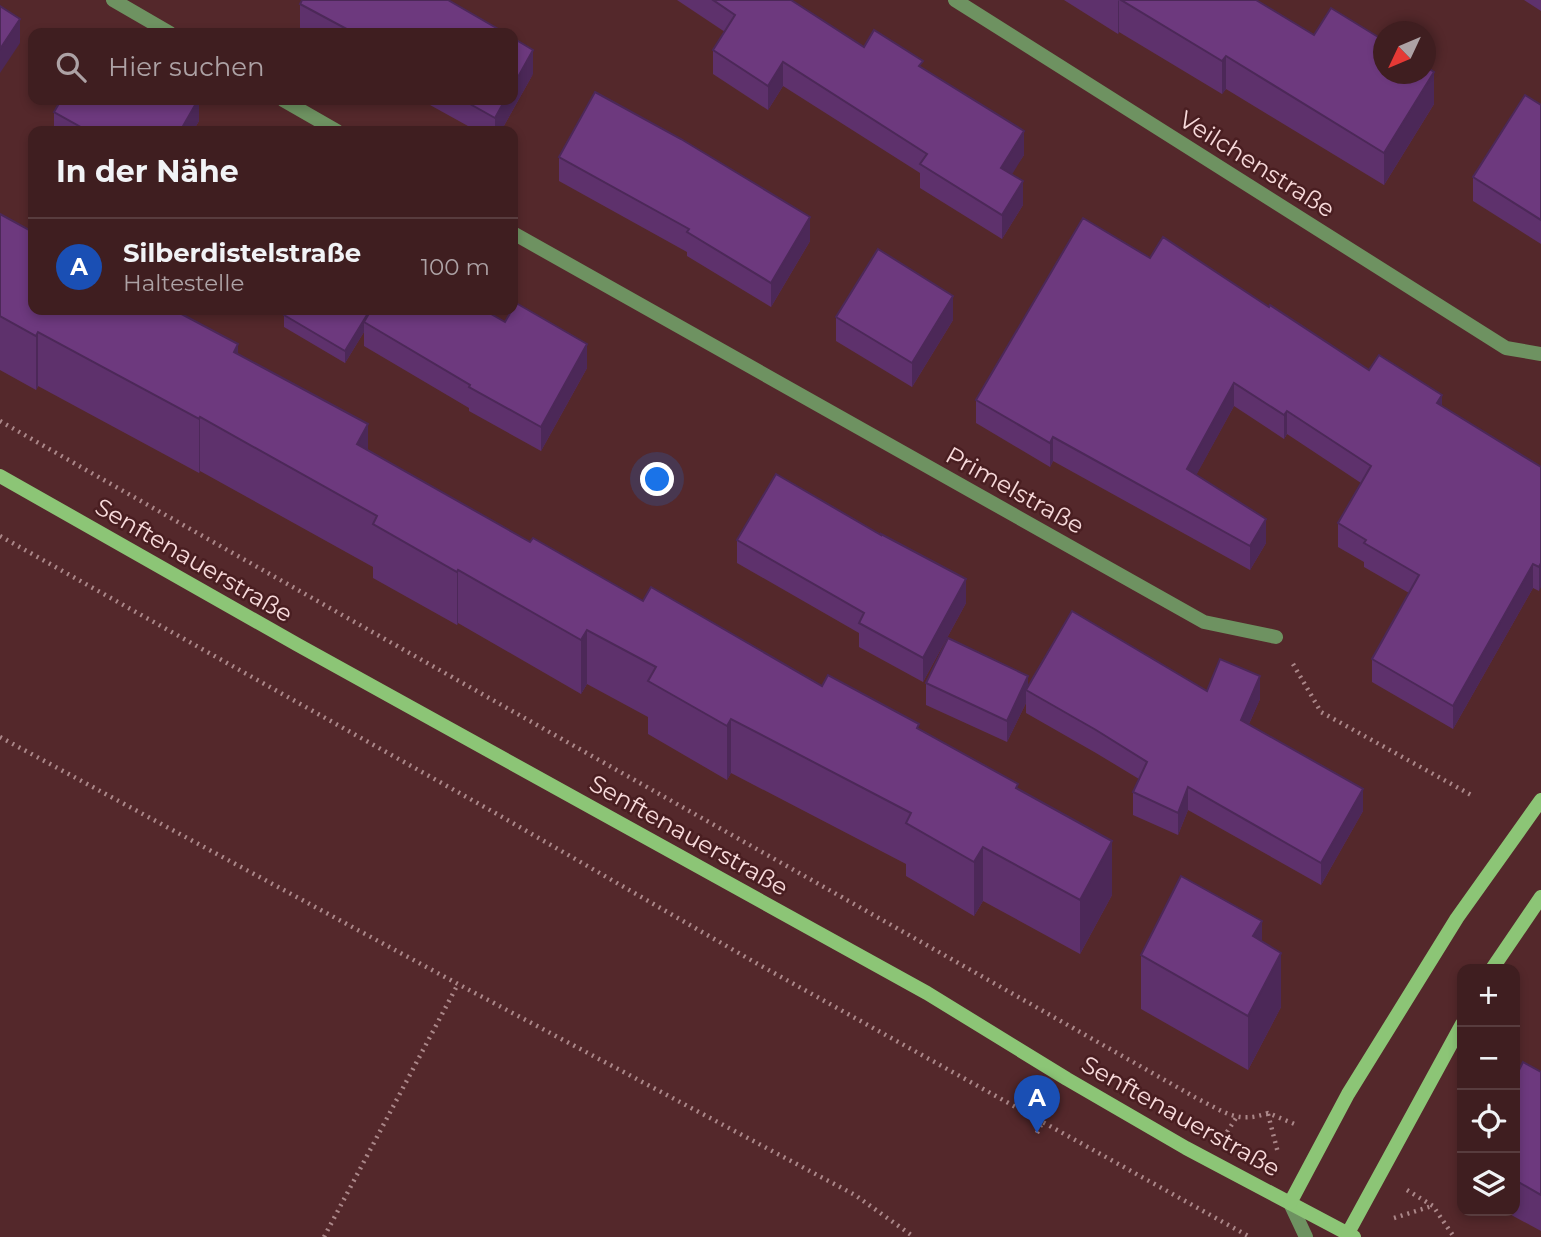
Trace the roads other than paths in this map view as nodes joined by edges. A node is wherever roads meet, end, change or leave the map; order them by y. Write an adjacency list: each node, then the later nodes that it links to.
1 (113, 0): 3 (street)
2 (955, 0): 7 (street, Veilchenstraße)
3 (161, 28)
4 (292, 105): 5 (street)
5 (328, 126)
6 (518, 236): 9 (street, Primelstraße)
7 (1541, 354)
8 (0, 475): 14 (street, Senftenauerstraße)
9 (1276, 637)
10 (1541, 800): 14 (street)
11 (1541, 897): 12 (street)
12 (1495, 964)
13 (1460, 1027): 15 (street)
14 (1290, 1203): 15 (street, Senftenauerstraße); 16 (street)
15 (1349, 1236)
16 (1306, 1237)

